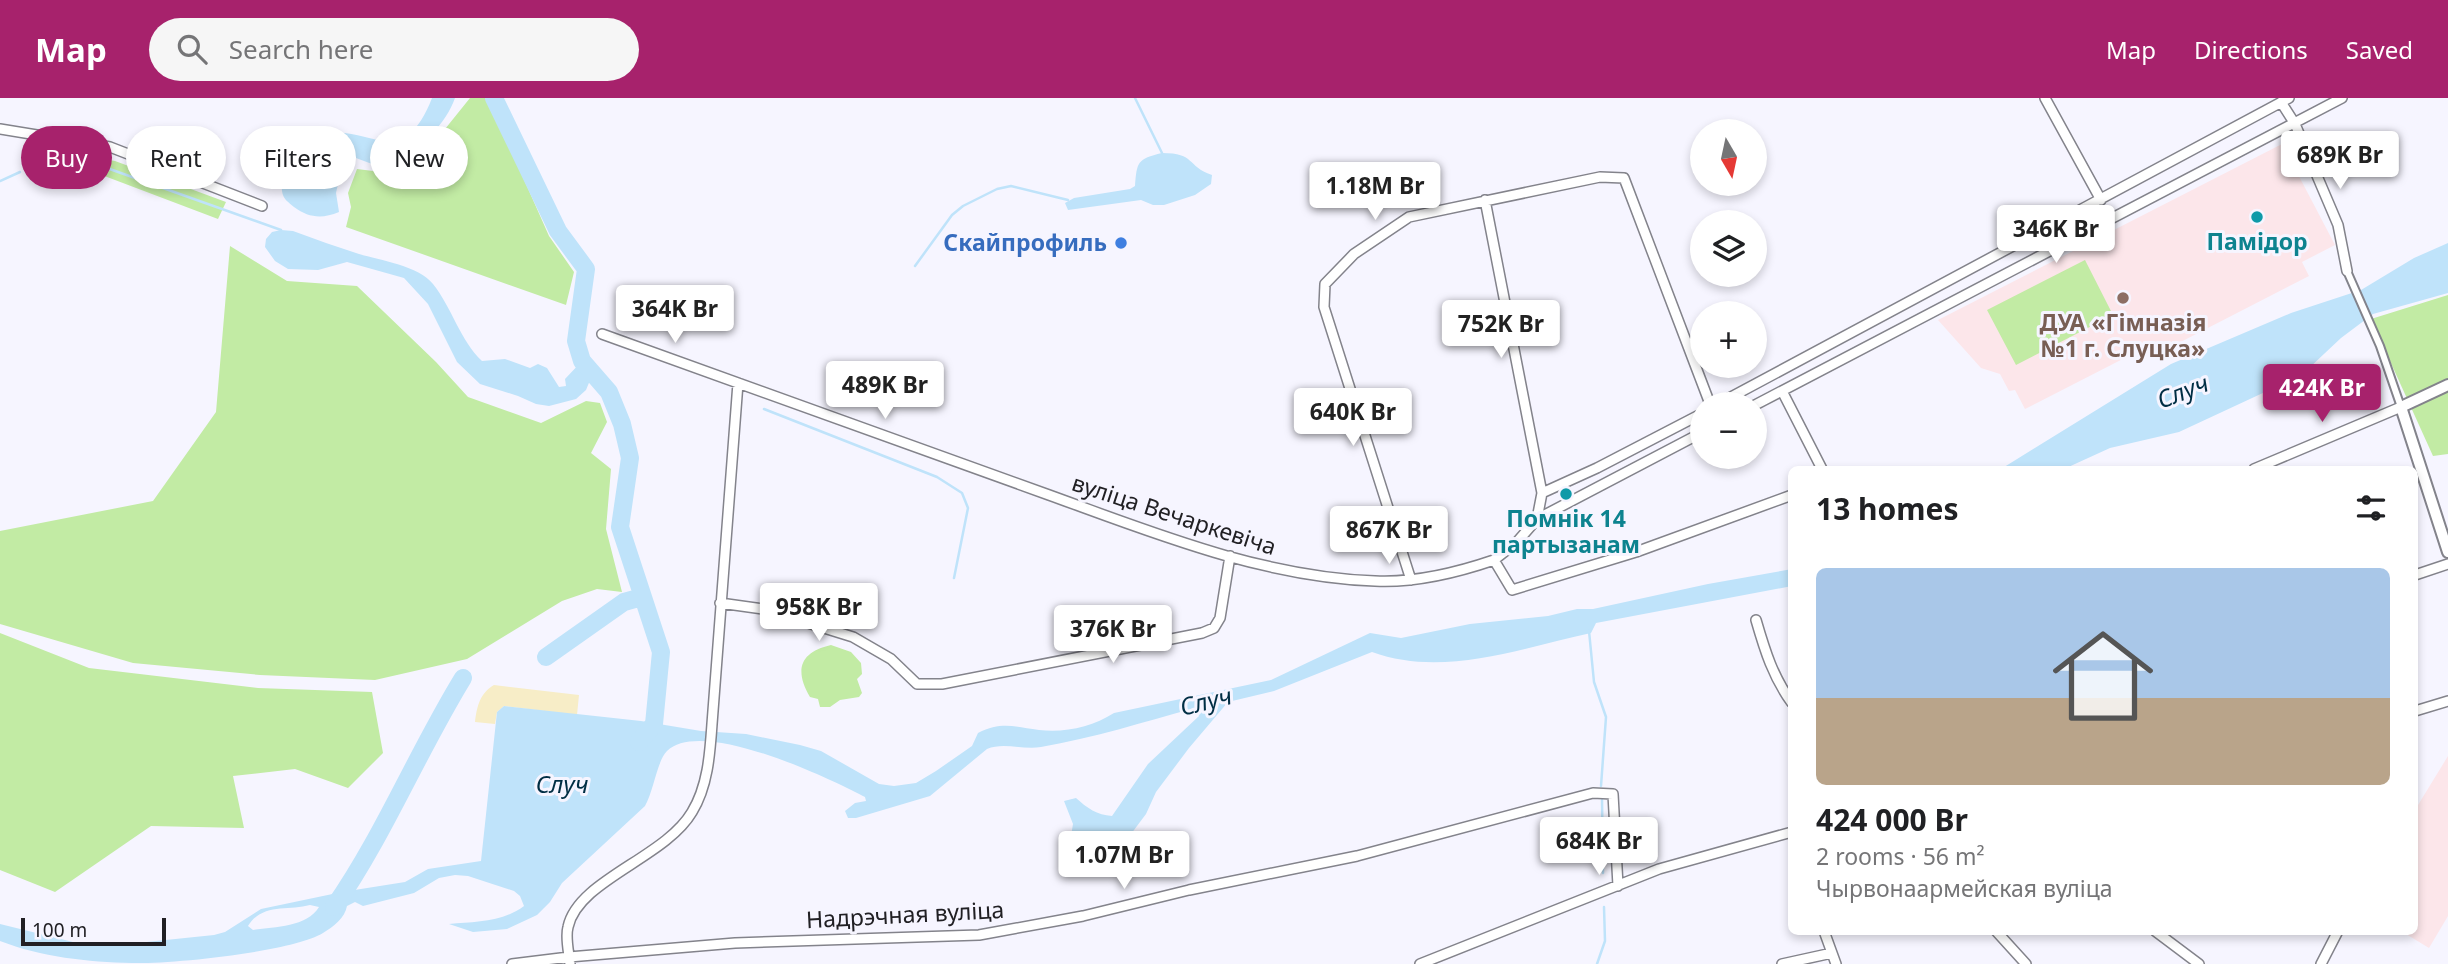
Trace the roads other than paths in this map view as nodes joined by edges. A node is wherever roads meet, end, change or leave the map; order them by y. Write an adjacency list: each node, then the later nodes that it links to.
1 (2045, 98): 7 (street)
2 (2342, 98): 4 (street)
3 (2285, 100): 4 (street); 7 (street)
4 (2295, 124): 9 (street); 13 (street)
5 (0, 129): 8 (street)
6 (1486, 200): 14 (street); 22 (street); 30 (street)
7 (2101, 200): 15 (street)
8 (262, 206)
9 (2347, 271): 17 (street)
10 (602, 334): 11 (street)
11 (738, 383): 26 (street, вуліца Вечаркевіча); 31 (street)
12 (2448, 385): 17 (street)
13 (1782, 391): 16 (street); 20 (street)
14 (1705, 392)
15 (1741, 392)
16 (1767, 399)
17 (2401, 407): 21 (street); 25 (street)
18 (1690, 419): 22 (street)
19 (1690, 439): 24 (street)
20 (1820, 466)
21 (2261, 466)
22 (1542, 493): 24 (street)
23 (1788, 496): 27 (street)
24 (1537, 519): 27 (street)
25 (2448, 552)
26 (1230, 556): 30 (street, вуліца Вечаркевіча); 31 (street)
27 (1494, 560): 30 (street, вуліца Вечаркевіча)
28 (2448, 564): 29 (street)
29 (2418, 574)
30 (1411, 580)
31 (720, 603): 43 (street)
32 (1756, 621): 33 (street)
33 (1788, 698)
34 (2448, 701): 35 (street)
35 (2418, 710)
36 (1788, 833): 37 (street)
37 (1618, 886): 43 (street, Надрэчная вуліца); 45 (street)
38 (1825, 935): 42 (street)
39 (2000, 935): 48 (street)
40 (2160, 935): 49 (street)
41 (2336, 935): 50 (street)
42 (1832, 953): 46 (street); 47 (street)
43 (570, 960): 44 (street, Надрэчная вуліца)
44 (512, 964)
45 (1420, 964)
46 (1782, 964)
47 (1836, 964)
48 (2026, 964)
49 (2199, 964)
50 (2321, 964)

